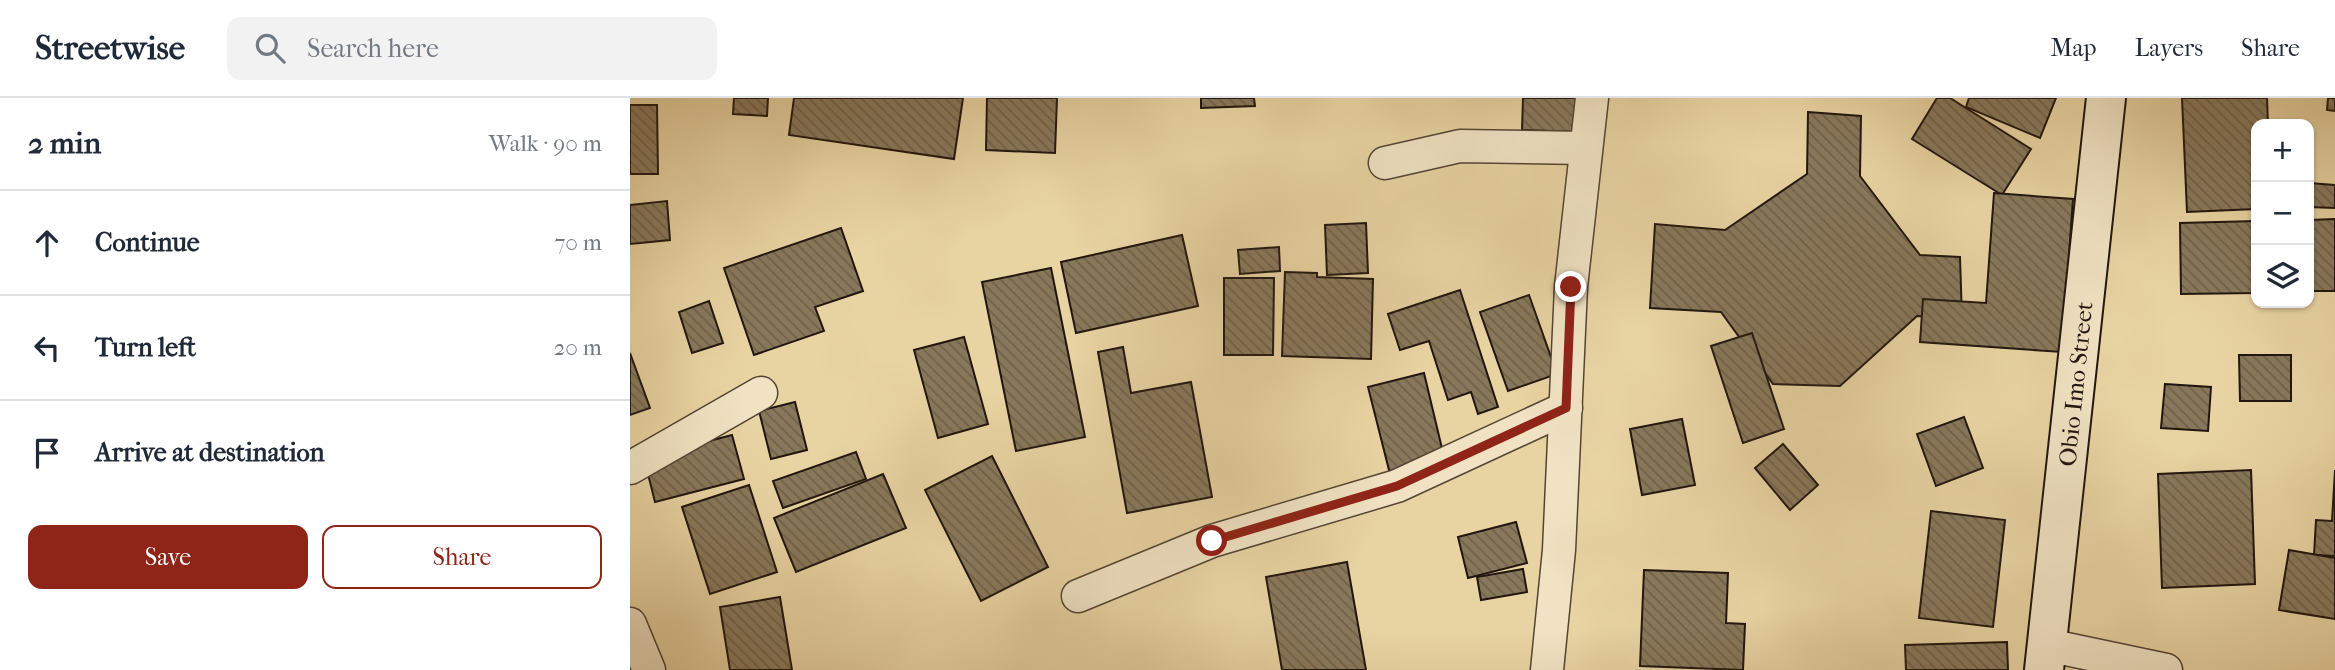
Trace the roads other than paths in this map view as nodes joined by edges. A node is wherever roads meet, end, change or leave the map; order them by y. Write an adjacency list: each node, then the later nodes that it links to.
1 (1592, 98): 3 (street)
2 (2106, 98): 10 (street, Obio Imo Street)
3 (1587, 148): 4 (street); 6 (street)
4 (1385, 163)
5 (761, 393): 7 (street)
6 (1566, 408): 8 (street); 12 (street)
7 (630, 468)
8 (1078, 596)
9 (630, 624): 11 (street)
10 (2046, 657): 13 (street)
11 (649, 670)
12 (1547, 670)
13 (2166, 670)

